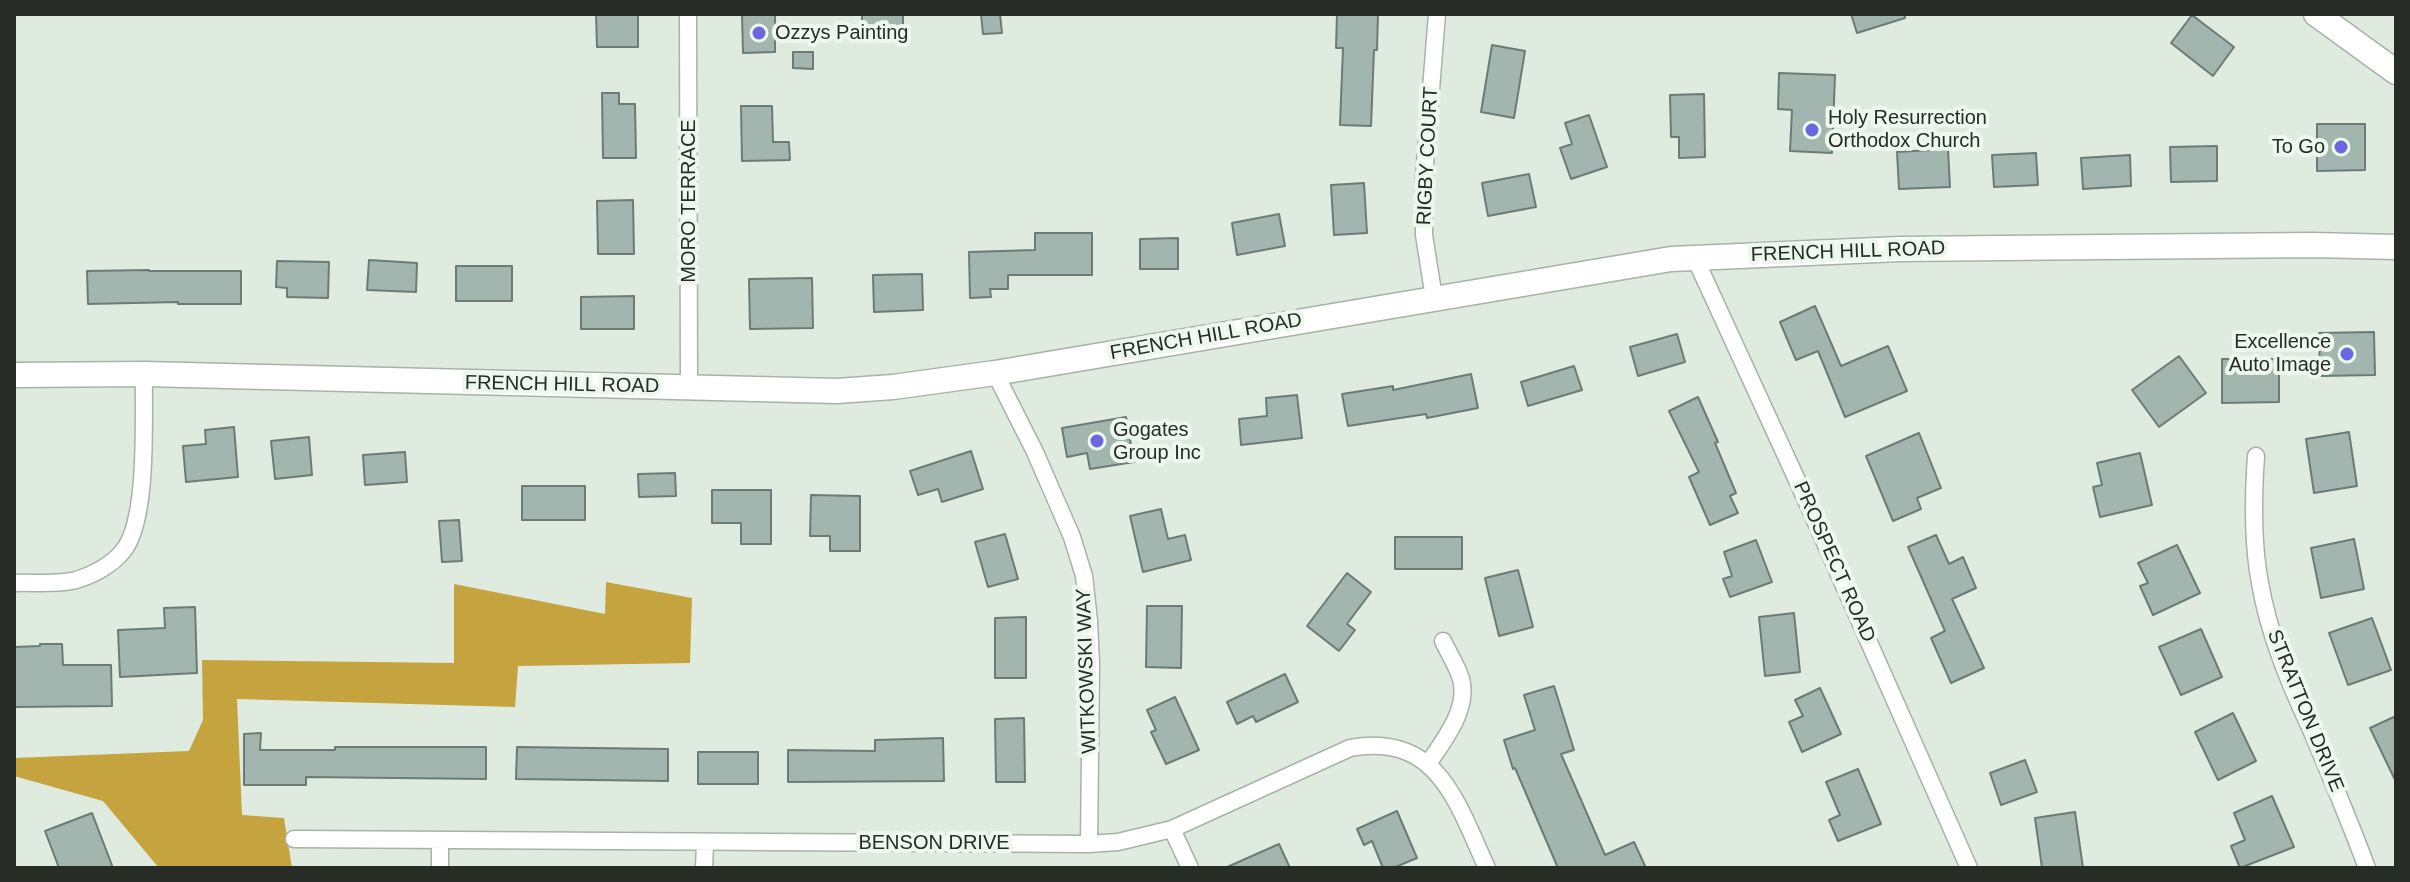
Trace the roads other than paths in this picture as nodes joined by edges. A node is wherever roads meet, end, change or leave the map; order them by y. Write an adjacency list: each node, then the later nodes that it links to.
1 (688, 14): 11 (street, MORO TERRACE)
2 (1437, 14): 7 (street, RIGBY COURT)
3 (2316, 14): 4 (main road)
4 (2396, 72)
5 (2396, 247): 6 (main road, FRENCH HILL ROAD)
6 (1695, 258): 7 (main road, FRENCH HILL ROAD); 25 (street, PROSPECT ROAD)
7 (1434, 298): 8 (main road, FRENCH HILL ROAD)
8 (995, 373): 11 (main road, FRENCH HILL ROAD); 20 (street, WITKOWSKI WAY)
9 (144, 374): 10 (main road, FRENCH HILL ROAD); 11 (main road, FRENCH HILL ROAD); 13 (street)
10 (14, 375)
11 (689, 388)
12 (2256, 456): 26 (street, STRATTON DRIVE)
13 (14, 583)
14 (1443, 641): 15 (street)
15 (1428, 764): 16 (street, BENSON DRIVE); 24 (street, BENSON DRIVE)
16 (1172, 829): 20 (street, BENSON DRIVE); 23 (street)
17 (294, 839): 18 (street, BENSON DRIVE)
18 (440, 841): 19 (street, BENSON DRIVE); 21 (street)
19 (705, 843): 20 (street, BENSON DRIVE); 22 (street)
20 (1089, 844)
21 (440, 868)
22 (704, 868)
23 (1190, 868)
24 (1487, 868)
25 (1969, 868)
26 (2367, 868)

